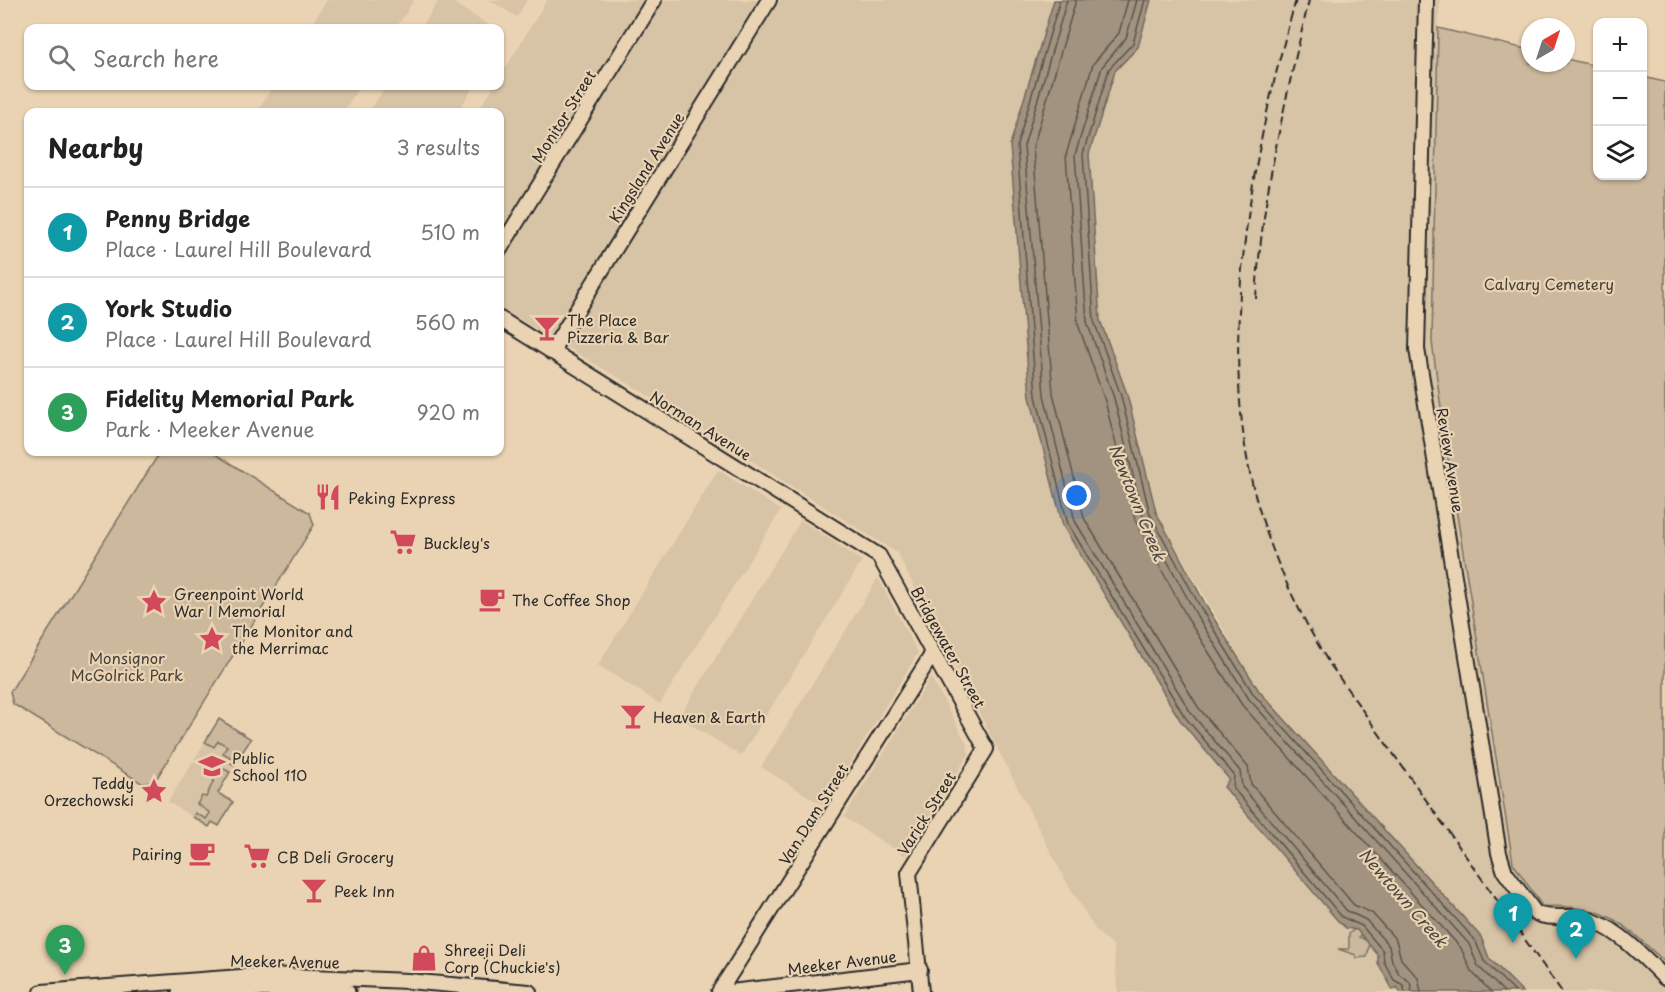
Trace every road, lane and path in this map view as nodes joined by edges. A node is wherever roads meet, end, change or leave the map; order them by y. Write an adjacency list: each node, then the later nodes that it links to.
1 (654, 0): 4 (main road, Monitor Street)
2 (769, 0): 6 (main road, Kingsland Avenue)
3 (1426, 0): 11 (main road, Review Avenue)
4 (504, 243)
5 (504, 322): 6 (main road, Norman Avenue)
6 (551, 352): 7 (main road, Norman Avenue)
7 (884, 560): 8 (main road, Bridgewater Street)
8 (933, 653): 9 (main road, Bridgewater Street); 16 (main road, Van Dam Street)
9 (986, 749): 10 (main road, Varick Street)
10 (920, 970): 17 (main road, Meeker Avenue); 18 (main road, Varick Street)
11 (1665, 978)
12 (42, 992): 15 (main road, Meeker Avenue)
13 (180, 992): 14 (highway)
14 (347, 992)
15 (529, 992)
16 (719, 992)
17 (731, 992)
18 (921, 992)

